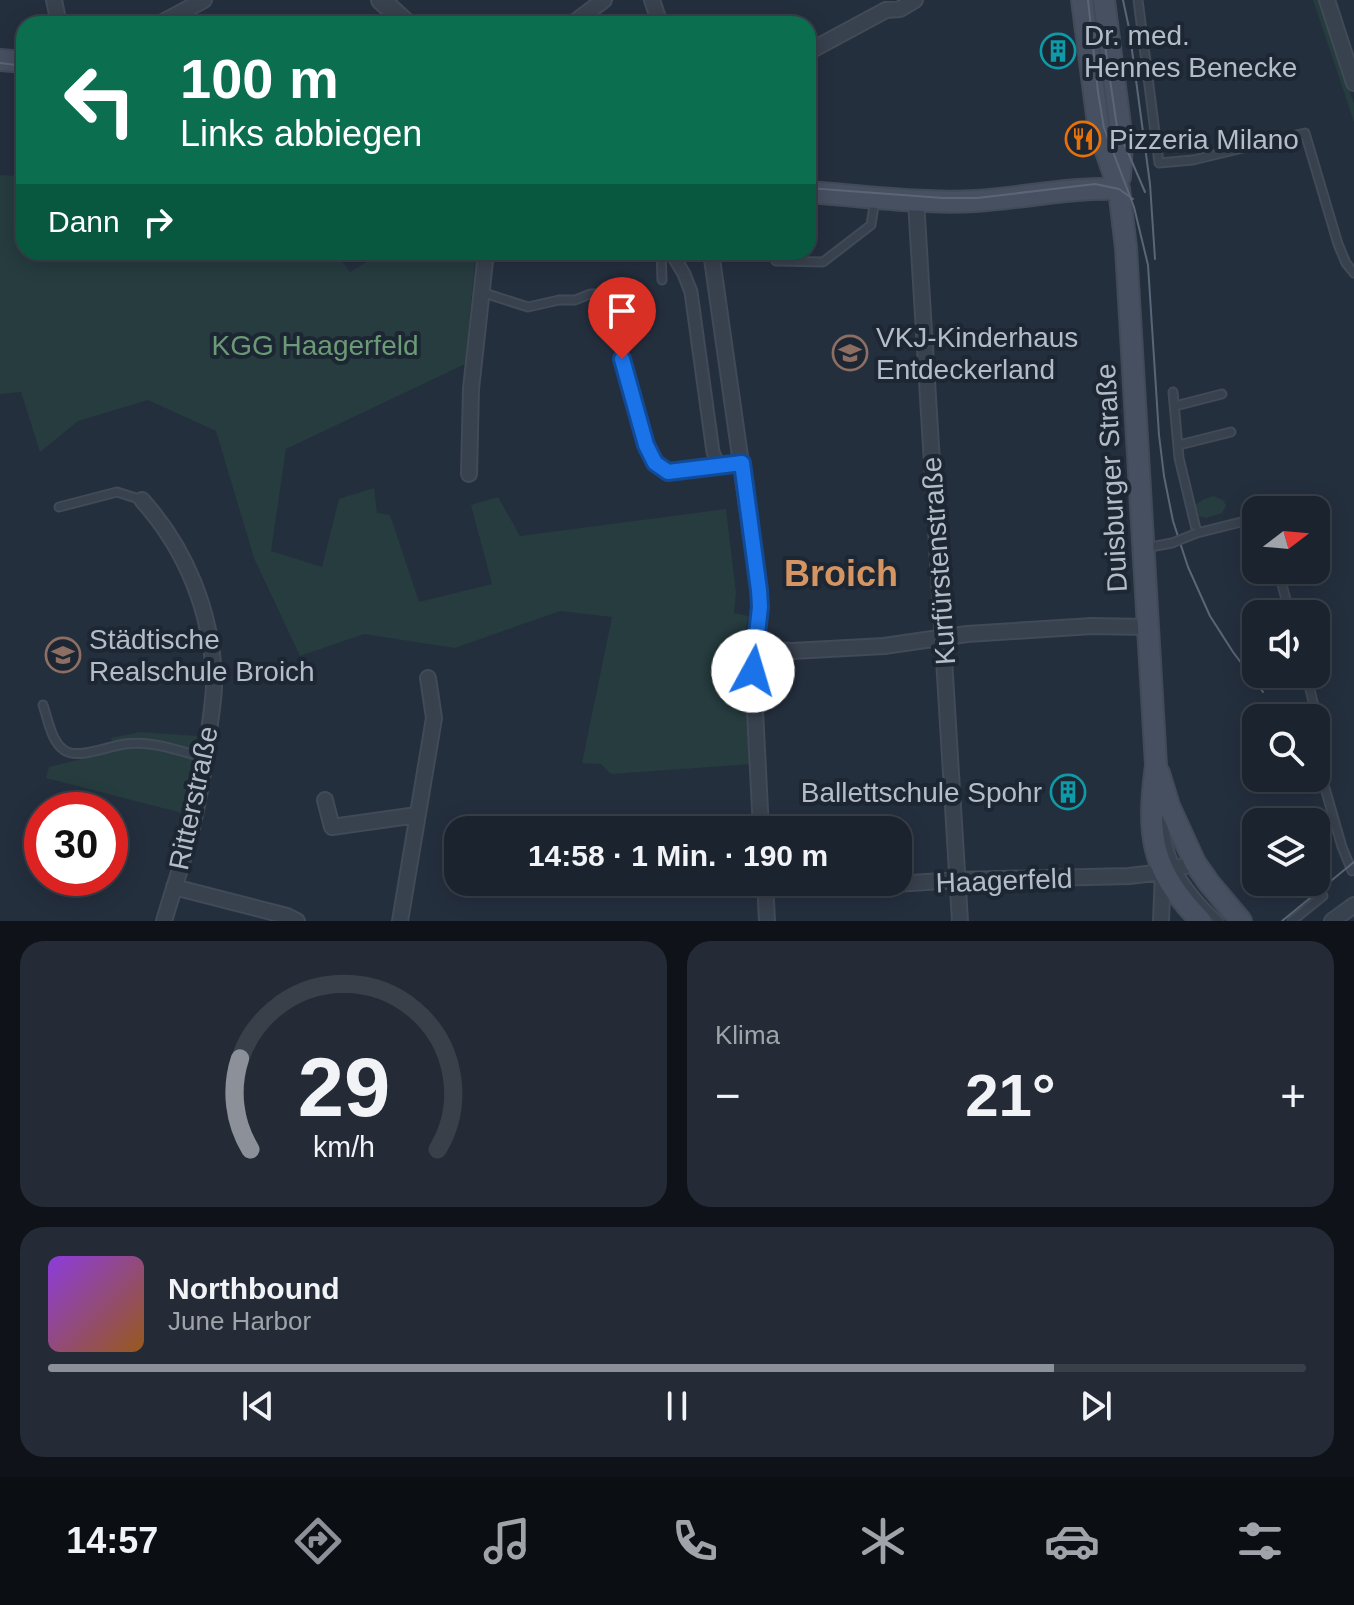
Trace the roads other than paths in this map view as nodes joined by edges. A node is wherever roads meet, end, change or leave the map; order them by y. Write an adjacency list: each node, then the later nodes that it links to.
1 (204, 0): 10 (street)
2 (381, 0): 11 (street)
3 (604, 0): 12 (street)
4 (915, 0): 9 (street)
5 (1082, 0): 15 (main road, Duisburger Straße)
6 (1104, 0): 15 (main road, Duisburger Straße)
7 (1138, 0): 24 (lane)
8 (1327, 0): 14 (street)
9 (883, 5): 13 (street)
10 (174, 16)
11 (398, 16)
12 (583, 16)
13 (816, 47)
14 (1354, 83)
15 (1119, 189): 18 (main road); 39 (main road, Duisburger Straße)
16 (816, 193): 17 (main road)
17 (874, 197): 18 (main road); 23 (lane)
18 (916, 201): 41 (street, Kurfürstenstraße)
19 (485, 260): 26 (street)
20 (661, 260): 25 (lane)
21 (676, 260): 32 (street)
22 (712, 260): 33 (street)
23 (776, 261)
24 (1354, 273)
25 (662, 280)
26 (481, 292): 33 (lane); 34 (street)
27 (1173, 392): 29 (lane)
28 (1222, 394): 29 (lane)
29 (1175, 406): 31 (lane)
30 (1231, 432): 31 (lane)
31 (1179, 445): 38 (lane)
32 (716, 459)
33 (742, 463): 42 (street)
34 (469, 474)
35 (142, 500): 36 (lane); 45 (street, Ritterstraße)
36 (59, 507)
37 (1242, 522): 38 (lane)
38 (1197, 533): 39 (lane, bridge)
39 (1143, 549): 40 (main road, Duisburger Straße)
40 (1147, 627): 41 (street); 46 (main road, Duisburger Straße)
41 (942, 637): 42 (street); 53 (street, Kurfürstenstraße)
42 (756, 649): 50 (street)
43 (428, 678): 49 (street)
44 (43, 705): 45 (lane)
45 (206, 758): 55 (street, Ritterstraße)
46 (1156, 765): 51 (main road, Duisburger Straße); 51 (main road, Duisburger Straße)
47 (1326, 792): 52 (lane)
48 (325, 800): 49 (street)
49 (417, 815): 61 (street)
50 (760, 816)
51 (1178, 868): 53 (street, Haagerfeld); 64 (street); 65 (main road); 66 (lane); 67 (main road)
52 (1352, 871)
53 (957, 880): 54 (street, Haagerfeld); 63 (street, Kurfürstenstraße)
54 (912, 883)
55 (174, 887): 59 (street, Ritterstraße); 60 (street)
56 (766, 896): 62 (street)
57 (1323, 896): 68 (lane)
58 (1354, 905): 69 (street)
59 (164, 921)
60 (297, 921)
61 (400, 921)
62 (767, 921)
63 (960, 921)
64 (1161, 921)
65 (1201, 921)
66 (1219, 921)
67 (1241, 921)
68 (1292, 921)
69 (1332, 921)

